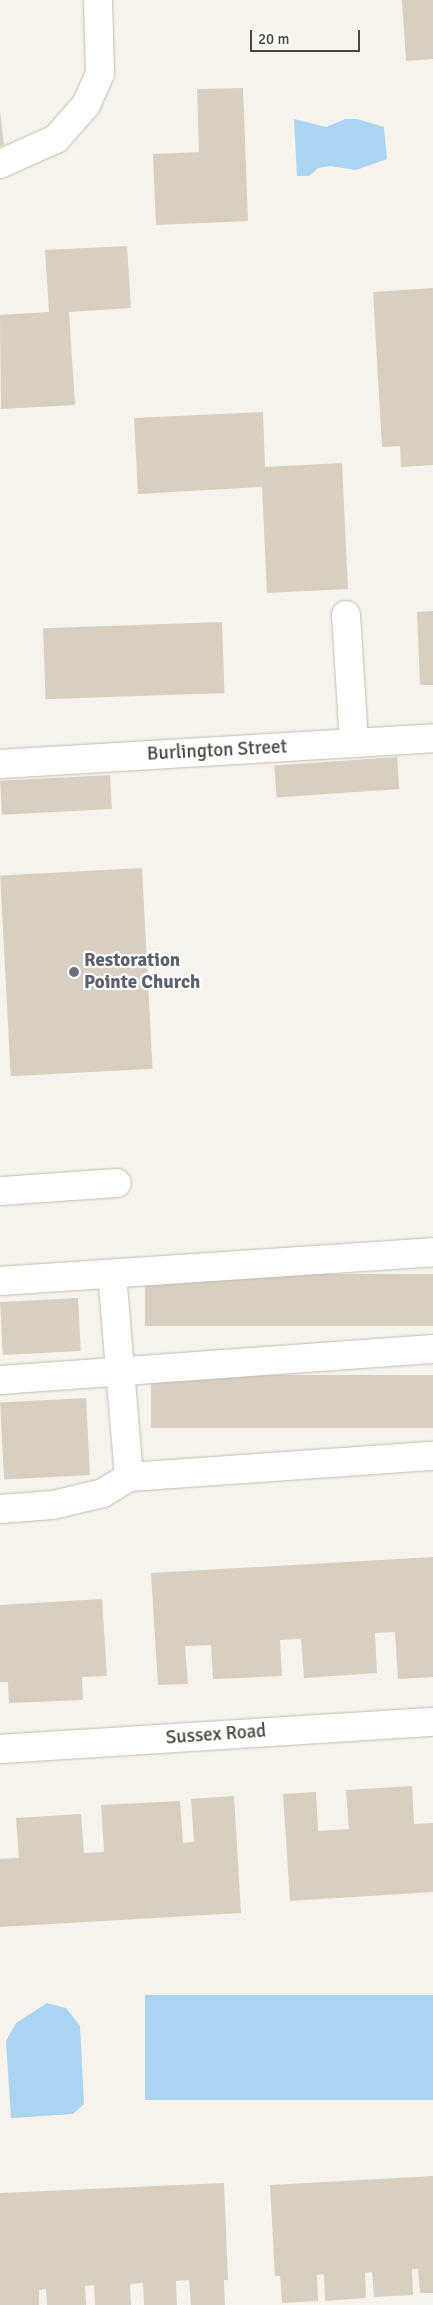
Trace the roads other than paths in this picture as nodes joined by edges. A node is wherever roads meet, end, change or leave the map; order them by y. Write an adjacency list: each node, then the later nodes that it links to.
1 (98, 0): 2 (street)
2 (0, 164)
3 (346, 615): 5 (street)
4 (433, 738): 5 (street, Burlington Street)
5 (354, 743): 6 (street, Burlington Street)
6 (0, 764)
7 (117, 1183): 8 (street)
8 (0, 1191)
9 (433, 1252): 10 (street)
10 (112, 1274): 11 (street); 13 (street)
11 (0, 1281)
12 (433, 1349): 13 (street)
13 (118, 1371): 14 (street); 16 (street)
14 (0, 1380)
15 (433, 1456): 16 (street)
16 (129, 1477): 17 (street)
17 (0, 1509)
18 (433, 1722): 19 (street, Sussex Road)
19 (0, 1749)

